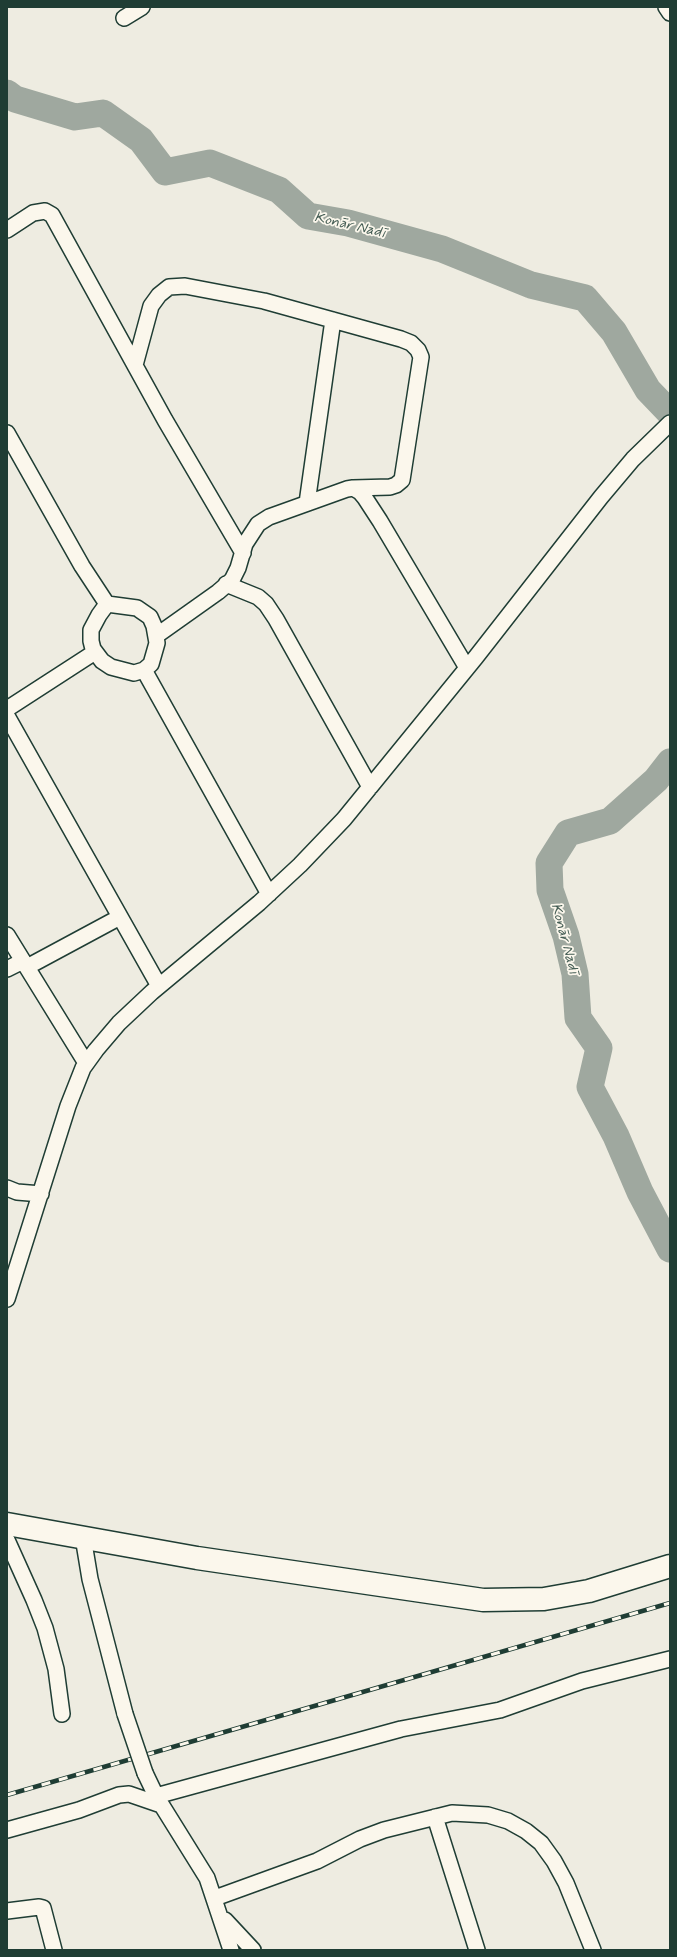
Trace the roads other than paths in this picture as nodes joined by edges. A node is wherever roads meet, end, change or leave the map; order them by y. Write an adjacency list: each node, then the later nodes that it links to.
1 (142, 7): 4 (street)
2 (666, 7): 3 (street)
3 (670, 13)
4 (124, 18)
5 (7, 230): 7 (street)
6 (333, 320): 7 (street); 11 (street); 12 (street)
7 (134, 365): 13 (street)
8 (666, 427): 18 (street)
9 (7, 433): 10 (street)
10 (11, 451): 15 (street)
11 (353, 488): 12 (street); 18 (street)
12 (307, 503): 13 (street)
13 (242, 553): 14 (street)
14 (226, 584): 16 (street); 22 (street)
15 (107, 604): 16 (street); 17 (street)
16 (156, 636): 19 (street)
17 (95, 652): 19 (street); 20 (street)
18 (467, 668): 22 (street)
19 (144, 670): 23 (street)
20 (7, 709)
21 (7, 716): 24 (street)
22 (370, 787): 23 (street)
23 (269, 894): 28 (street)
24 (120, 917): 26 (street); 28 (street)
25 (7, 935): 26 (street)
26 (25, 964): 27 (street); 29 (street)
27 (7, 969)
28 (159, 986): 29 (street)
29 (86, 1063): 31 (street)
30 (7, 1188): 31 (street)
31 (41, 1194): 32 (street)
32 (7, 1299)
33 (7, 1524): 34 (main road)
34 (83, 1537): 36 (main road); 39 (street, bridge)
35 (7, 1540): 38 (street)
36 (670, 1566)
37 (670, 1658): 39 (street)
38 (62, 1714)
39 (158, 1801): 41 (street); 42 (street)
40 (435, 1817): 42 (street); 48 (street); 49 (street)
41 (7, 1830)
42 (215, 1898): 44 (street)
43 (7, 1911): 45 (street)
44 (221, 1916): 46 (street); 47 (street)
45 (54, 1950)
46 (231, 1950)
47 (253, 1950)
48 (477, 1950)
49 (593, 1950)

